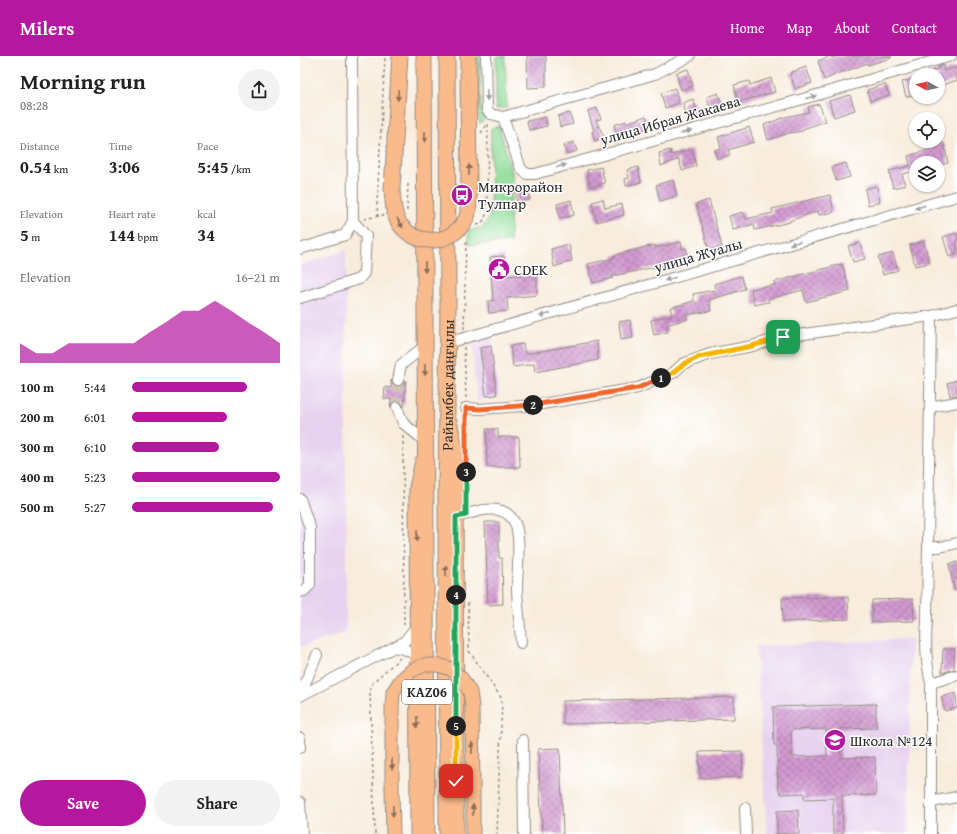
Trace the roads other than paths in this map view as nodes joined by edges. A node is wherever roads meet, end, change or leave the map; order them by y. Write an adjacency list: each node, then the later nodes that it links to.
1 (352, 56): 11 (street)
2 (400, 56): 5 (highway, one-way to 5, bridge)
3 (424, 56): 17 (highway, Райымбек даңғылы / KАZ06, one-way to 17)
4 (447, 56): 16 (highway, Райымбек даңғылы / KАZ06)
5 (468, 56)
6 (486, 56): 9 (street, one-way to 9)
7 (690, 56): 9 (street)
8 (951, 56): 9 (street, улица Ибрая Жакаева, one-way to 8)
9 (503, 117)
10 (957, 196): 16 (street, улица Жуалы, one-way to 16)
11 (353, 221): 12 (street); 13 (street)
12 (300, 249)
13 (300, 298)
14 (957, 309): 15 (street)
15 (931, 316): 21 (street); 23 (street)
16 (447, 343): 22 (highway, Райымбек даңғылы / KАZ06)
17 (425, 346): 18 (street); 24 (highway, Райымбек даңғылы / KАZ06, one-way to 24)
18 (398, 380)
19 (957, 402): 21 (street)
20 (397, 407): 24 (street)
21 (930, 407): 28 (street)
22 (447, 408): 26 (main road); 49 (highway, Райымбек даңғылы / KАZ06, one-way to 22)
23 (466, 408)
24 (426, 442): 30 (main road, one-way to 30); 48 (highway, Райымбек даңғылы / KАZ06)
25 (300, 499): 29 (street)
26 (456, 517): 31 (street); 50 (main road)
27 (957, 543): 28 (street)
28 (928, 547): 36 (street)
29 (300, 592)
30 (417, 626): 32 (street); 34 (main road)
31 (521, 643)
32 (401, 646): 34 (street); 37 (street)
33 (317, 655): 37 (street)
34 (417, 655): 47 (main road, one-way to 47)
35 (957, 676): 36 (street)
36 (931, 683): 43 (street)
37 (300, 695)
38 (300, 738): 40 (street)
39 (523, 740): 52 (street)
40 (300, 748)
41 (957, 797): 43 (street)
42 (300, 802): 45 (street)
43 (931, 802): 54 (street)
44 (745, 808): 53 (street)
45 (302, 834)
46 (393, 834): 51 (main road, one-way to 46, bridge)
47 (417, 834)
48 (427, 834)
49 (447, 834)
50 (456, 834)
51 (473, 834)
52 (524, 834)
53 (746, 834)
54 (931, 834)

